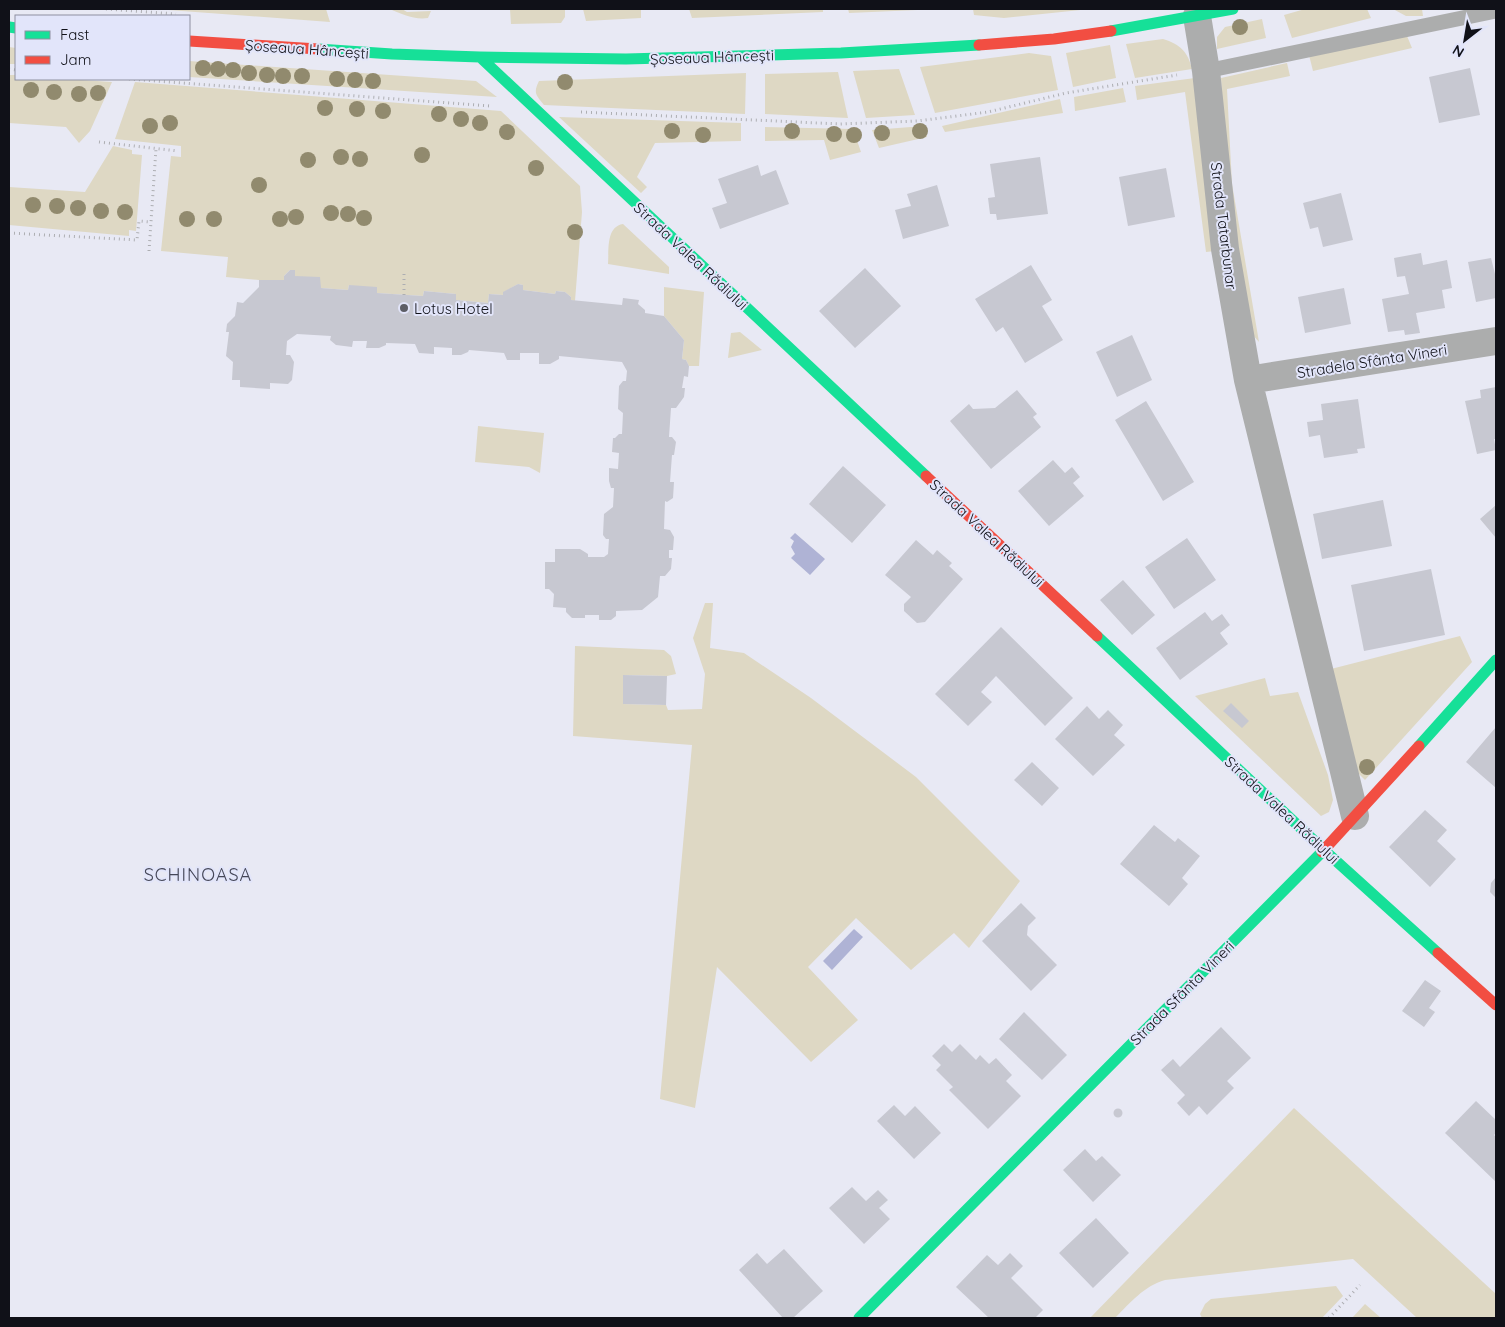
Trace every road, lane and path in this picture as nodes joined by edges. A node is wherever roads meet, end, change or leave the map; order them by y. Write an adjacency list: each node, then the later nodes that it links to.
1 (1233, 9): 3 (street, Șoseaua Hâncești)
2 (1496, 11): 6 (lane)
3 (1197, 16): 5 (street, Șoseaua Hâncești); 6 (street, Strada Tatarbunar)
4 (190, 41): 5 (street, Șoseaua Hâncești)
5 (480, 57): 8 (street, Strada Valea Rădiului)
6 (1206, 71): 8 (path); 18 (street, Strada Tatarbunar)
7 (142, 80): 8 (path)
8 (536, 110): 21 (street, Strada Valea Rădiului)
9 (99, 142): 10 (path)
10 (156, 149): 11 (path); 12 (path)
11 (178, 151)
12 (151, 222): 13 (path); 14 (path)
13 (9, 233)
14 (149, 251)
15 (404, 270): 16 (path)
16 (404, 295)
17 (1496, 341): 18 (street, Stradela Sfânta Vineri)
18 (1248, 380): 20 (street)
19 (1496, 660): 20 (street, Strada Sfânta Vineri)
20 (1355, 816): 21 (street, Strada Sfânta Vineri)
21 (1324, 850): 22 (street, Strada Valea Rădiului); 24 (street, Strada Sfânta Vineri)
22 (1496, 1005)
23 (1360, 1285): 25 (path)
24 (859, 1318)
25 (1330, 1318)

